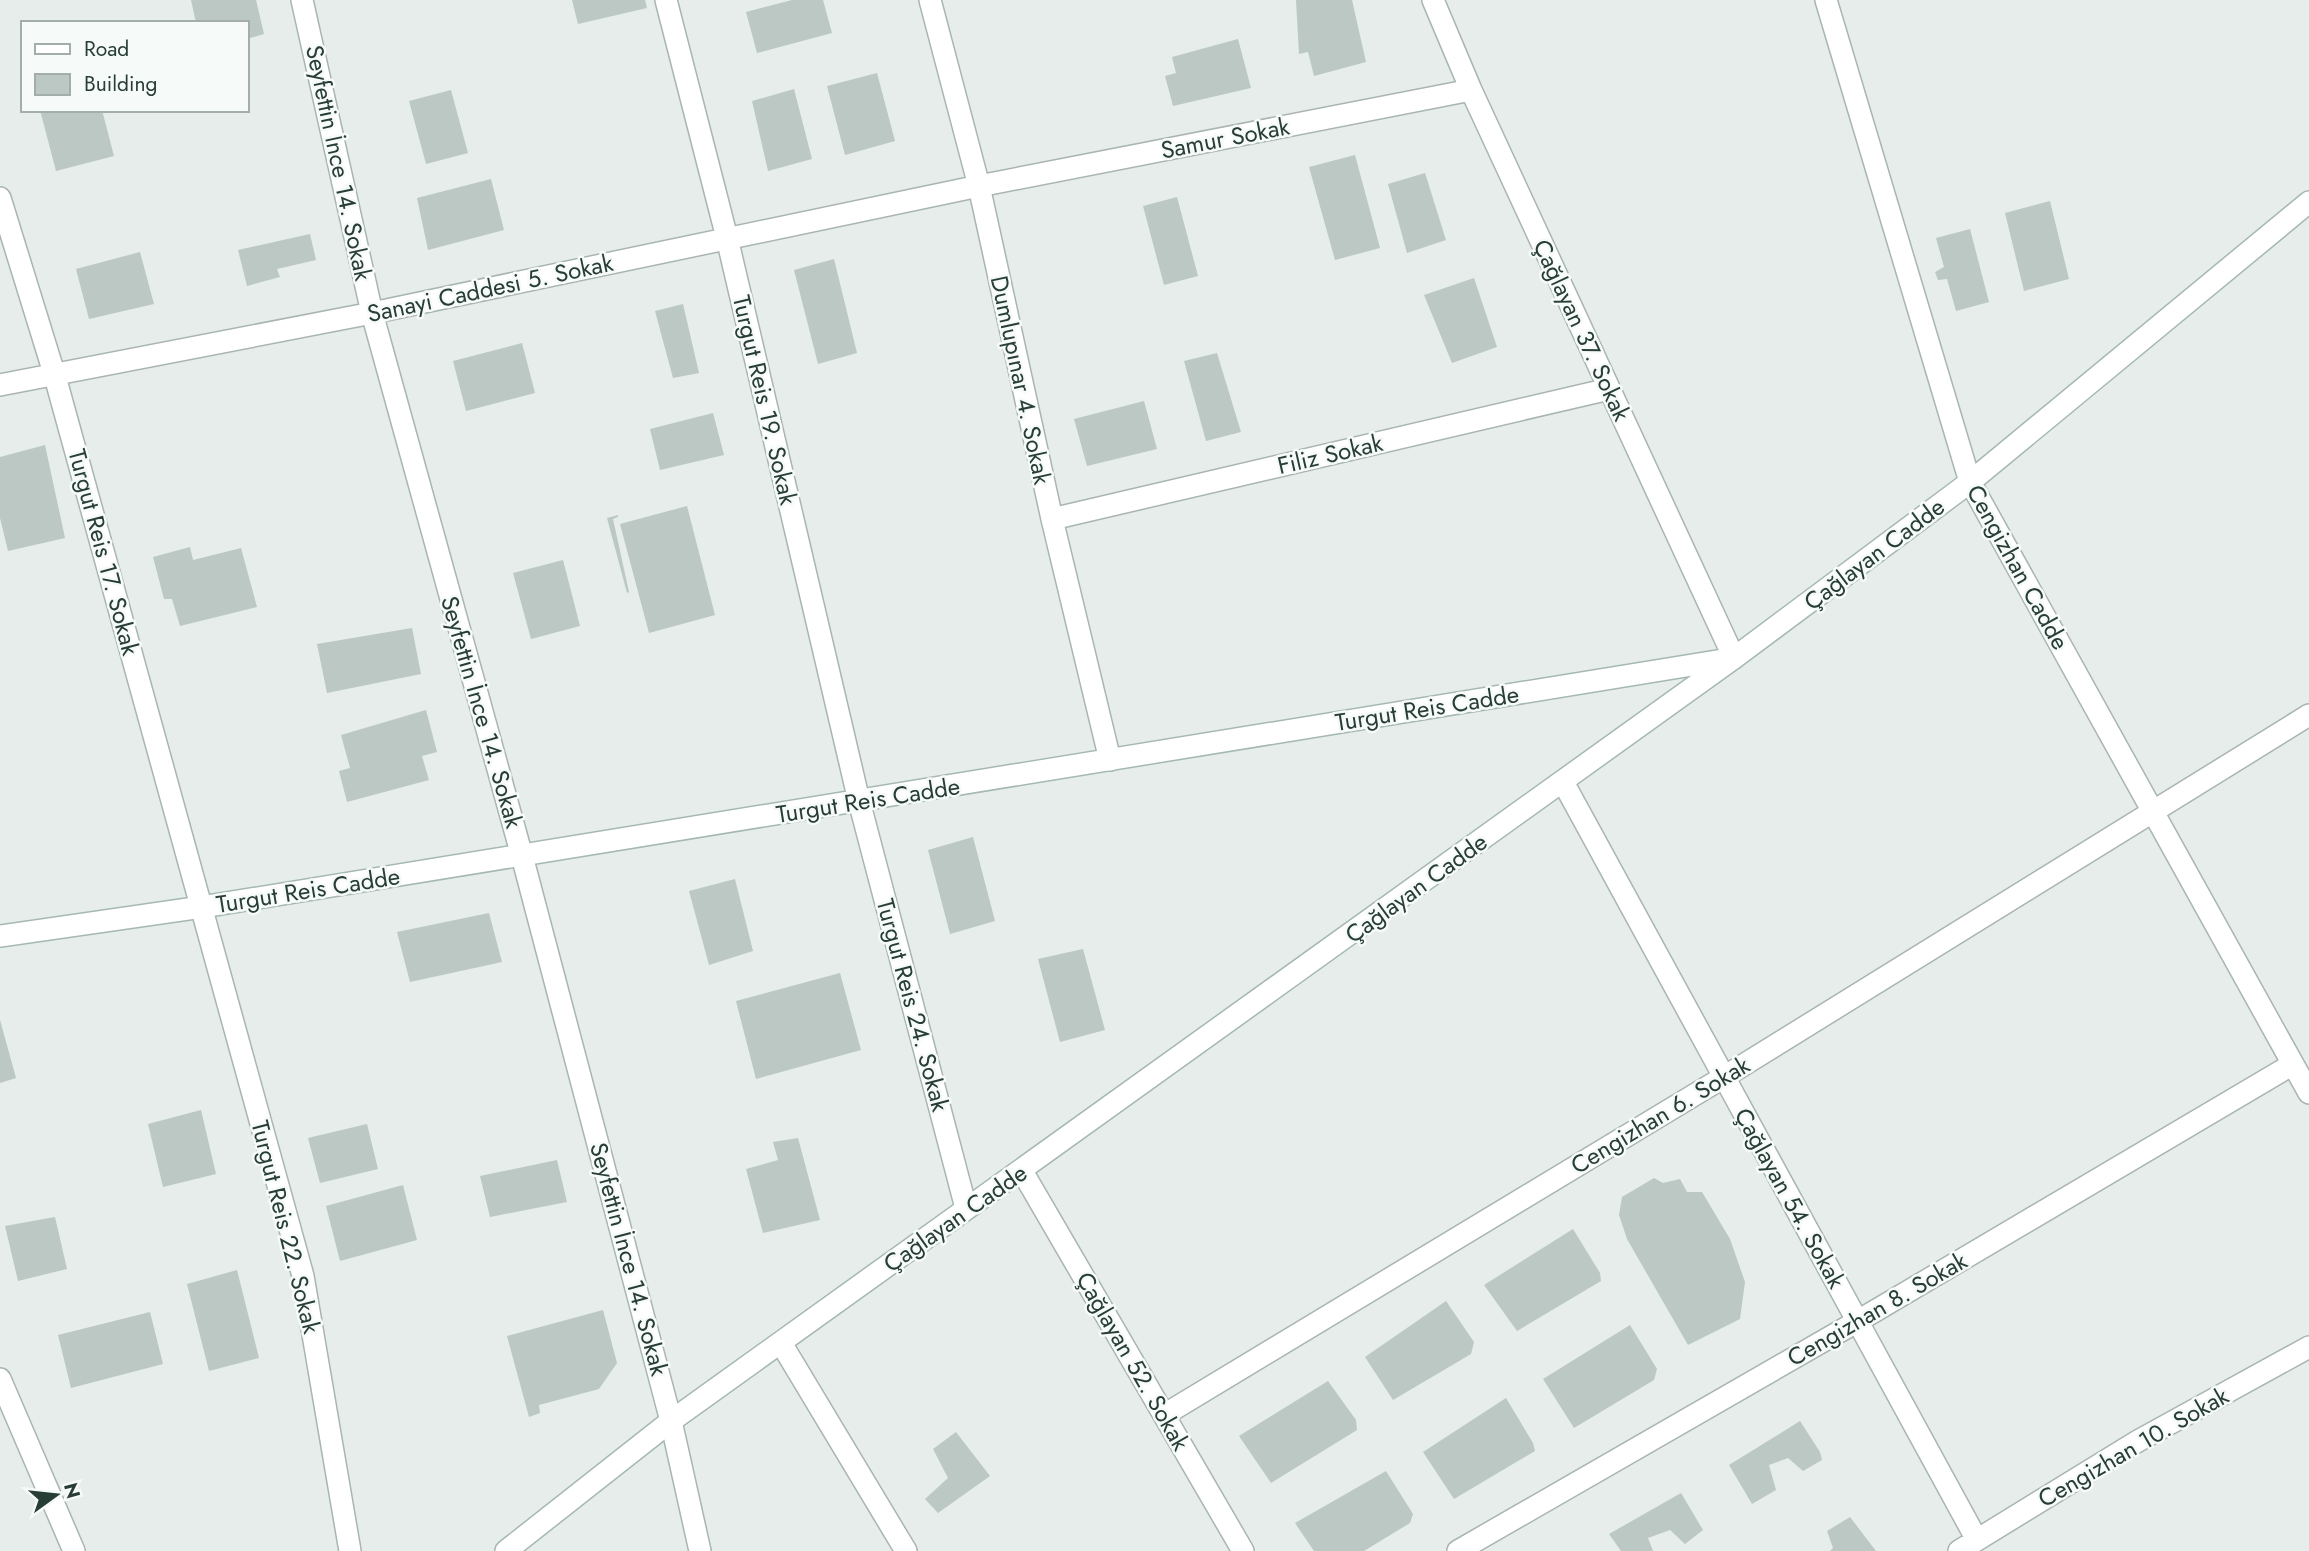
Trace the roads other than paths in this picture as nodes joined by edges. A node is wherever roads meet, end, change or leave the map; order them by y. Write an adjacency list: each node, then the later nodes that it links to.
1 (302, 0): 11 (street, Seyfettin İnce 14. Sokak)
2 (666, 0): 10 (street, Turgut Reis 19. Sokak)
3 (930, 0): 7 (street, Dumlupınar 4. Sokak)
4 (1433, 0): 6 (street, Çağlayan 37. Sokak)
5 (1826, 0): 15 (street, Cengizhan Cadde)
6 (1471, 90): 7 (street, Samur Sokak); 14 (street, Çağlayan 37. Sokak)
7 (979, 186): 10 (street, Sanayi Caddesi 5. Sokak); 16 (street, Dumlupınar 4. Sokak)
8 (0, 198): 12 (street, Turgut Reis 17. Sokak)
9 (2309, 202): 15 (street, Çağlayan Cadde)
10 (727, 238): 11 (street, Sanayi Caddesi 5. Sokak); 21 (street, Turgut Reis 19. Sokak)
11 (372, 313): 12 (street, Sanayi Caddesi 5. Sokak); 23 (street, Seyfettin İnce 14. Sokak)
12 (54, 373): 13 (street, Sanayi Caddesi 5. Sokak); 24 (street, Turgut Reis 17. Sokak)
13 (0, 385)
14 (1609, 389): 16 (street, Filiz Sokak); 17 (street, Çağlayan 37. Sokak)
15 (1970, 482): 17 (street, Çağlayan Cadde); 22 (street, Cengizhan Cadde)
16 (1052, 519): 19 (street, Dumlupınar 4. Sokak)
17 (1734, 658): 19 (street, Turgut Reis Cadde); 20 (street, Çağlayan Cadde)
18 (2309, 715): 22 (street, Cengizhan 6. Sokak)
19 (1110, 760): 21 (street, Turgut Reis Cadde)
20 (1563, 782): 27 (street, Çağlayan 54. Sokak); 29 (street, Çağlayan Cadde)
21 (859, 801): 23 (street, Turgut Reis Cadde); 30 (street, Turgut Reis 24. Sokak)
22 (2153, 811): 26 (street, Cengizhan Cadde); 27 (street, Cengizhan 6. Sokak)
23 (522, 856): 24 (street, Turgut Reis Cadde); 36 (street, Seyfettin İnce 14. Sokak)
24 (202, 907): 25 (street, Turgut Reis Cadde); 39 (street, Turgut Reis 22. Sokak)
25 (0, 936)
26 (2293, 1064): 28 (street, Cengizhan Cadde); 31 (street, Cengizhan 8. Sokak)
27 (1724, 1077): 31 (street, Çağlayan 54. Sokak); 35 (street, Cengizhan 6. Sokak)
28 (2309, 1093)
29 (1022, 1171): 30 (street, Çağlayan Cadde); 35 (street, Çağlayan 52. Sokak)
30 (966, 1208): 32 (street, Çağlayan Cadde)
31 (1858, 1321): 37 (street, Çağlayan 54. Sokak); 44 (street, Cengizhan 8. Sokak)
32 (781, 1343): 36 (street, Çağlayan Cadde); 42 (street)
33 (2309, 1347): 37 (street, Cengizhan 10. Sokak)
34 (0, 1379): 38 (street)
35 (1164, 1415): 43 (street, Çağlayan 52. Sokak)
36 (671, 1421): 40 (street, Çağlayan Cadde); 41 (street, Seyfettin İnce 14. Sokak)
37 (1968, 1546)
38 (74, 1551)
39 (350, 1551)
40 (506, 1551)
41 (700, 1551)
42 (906, 1551)
43 (1243, 1551)
44 (1458, 1551)

